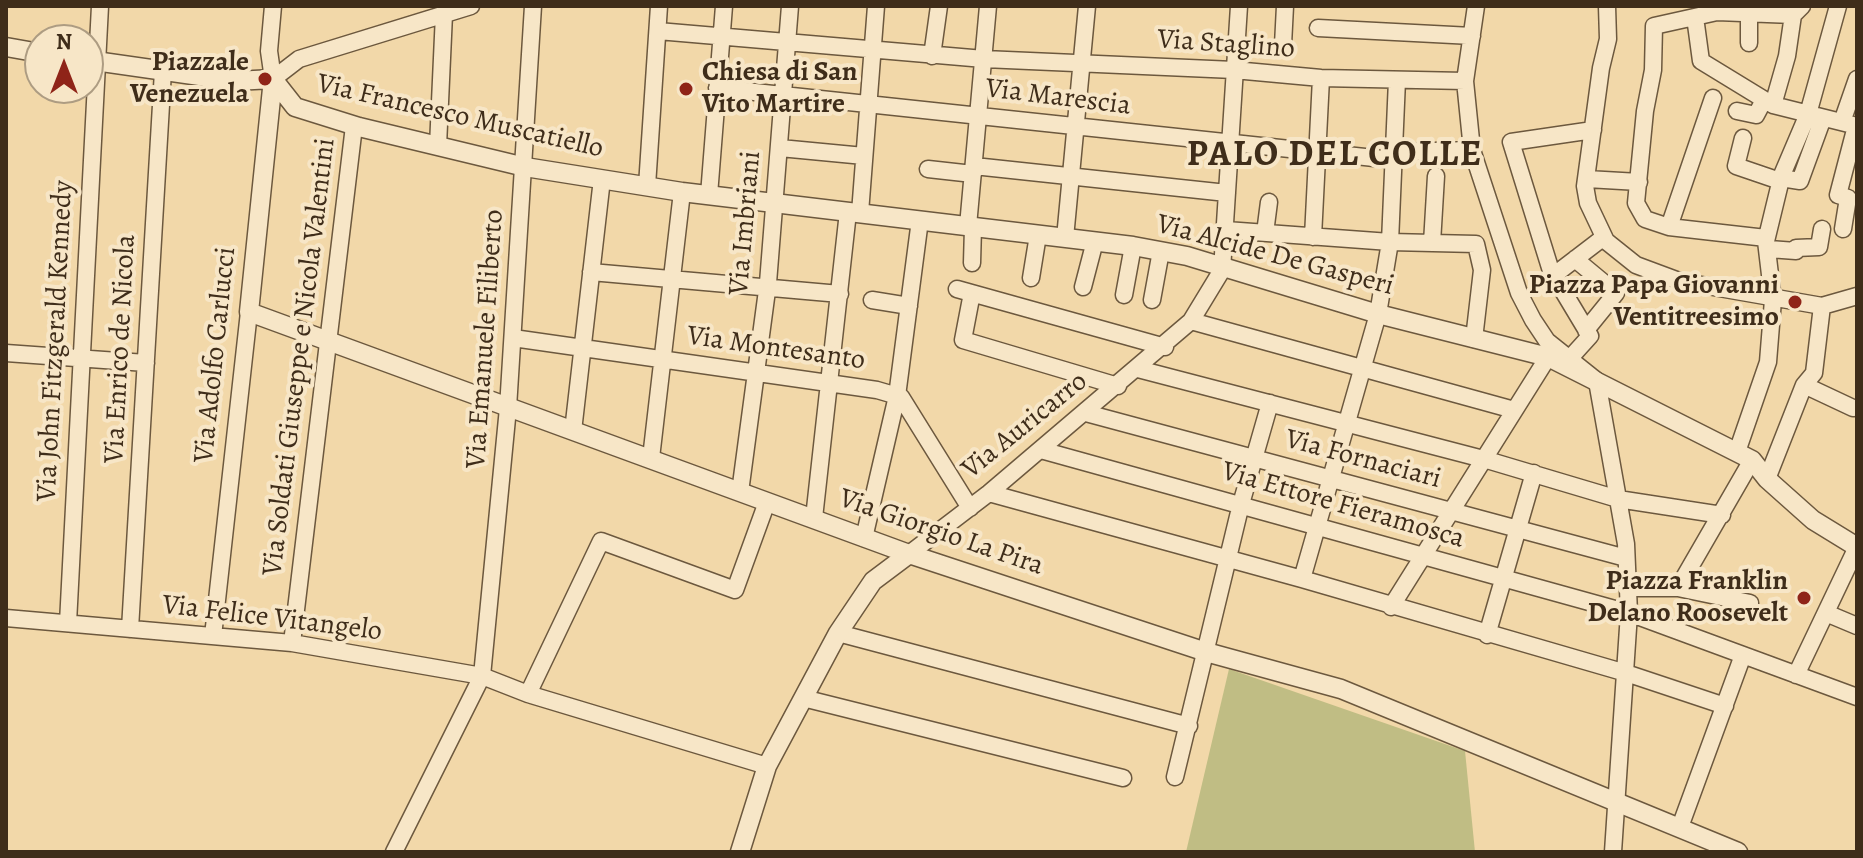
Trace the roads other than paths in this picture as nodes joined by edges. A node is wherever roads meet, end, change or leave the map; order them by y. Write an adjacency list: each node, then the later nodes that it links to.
1 (273, 6): 36 (street)
2 (471, 6): 19 (street)
3 (533, 6): 61 (street, Via Emanuele Filiberto)
4 (659, 6): 22 (street)
5 (724, 6): 24 (street)
6 (790, 6): 26 (street, Via Imbriani)
7 (876, 6): 28 (street)
8 (939, 6): 29 (street)
9 (988, 6): 30 (street)
10 (1087, 6): 32 (street)
11 (1239, 6): 33 (street, Via Auricarro)
12 (1285, 6): 27 (street)
13 (1476, 6): 23 (street)
14 (1607, 6): 52 (street)
15 (1838, 6): 48 (street)
16 (1729, 9): 18 (street); 20 (street)
17 (1797, 11): 18 (street); 44 (street)
18 (1749, 13): 25 (street)
19 (444, 14): 36 (street); 55 (street)
20 (1695, 17): 44 (street); 69 (street)
21 (1318, 28): 23 (street)
22 (658, 31): 24 (street, Via Staglino); 70 (street)
23 (1472, 36): 39 (street)
24 (721, 37): 26 (street, Via Staglino); 40 (street)
25 (1749, 43)
26 (787, 44): 28 (street, Via Staglino); 41 (street, Via Imbriani)
27 (1283, 45)
28 (872, 51): 29 (street, Via Staglino); 43 (street)
29 (932, 56): 30 (street, Via Staglino)
30 (984, 59): 32 (street, Via Staglino); 47 (street)
31 (104, 63): 34 (street)
32 (1081, 63): 33 (street, Via Staglino); 51 (street)
33 (1234, 70): 35 (street, Via Staglino); 54 (street, Via Auricarro)
34 (163, 71): 36 (street); 125 (street, Via Enrico de Nicola)
35 (1321, 78): 38 (street, Via Staglino); 58 (street)
36 (273, 79): 50 (street, Via Francesco Muscatiello); 111 (street, Via Adolfo Carlucci)
37 (1857, 79): 49 (street)
38 (1397, 80): 39 (street, Via Staglino); 60 (street)
39 (1465, 81): 57 (street)
40 (717, 88): 41 (street, Via Marescia); 73 (street)
41 (784, 95): 43 (street, Via Marescia); 56 (street, Via Imbriani)
42 (1713, 98): 79 (street)
43 (868, 103): 47 (street, Via Marescia); 59 (street)
44 (1769, 103): 46 (street); 48 (street)
45 (91, 104): 123 (street, Via John Fitzgerald Kennedy)
46 (1737, 111)
47 (979, 115): 51 (street, Via Marescia); 63 (street)
48 (1816, 116): 49 (street); 68 (street)
49 (1852, 125): 81 (street)
50 (354, 126): 55 (street, Via Francesco Muscatiello); 117 (street, Via Soldati Giuseppe e Nicola Valentini)
51 (1075, 127): 54 (street, Via Marescia); 64 (street)
52 (1593, 130): 67 (street); 98 (street)
53 (1743, 138): 68 (street)
54 (1229, 143): 58 (street, Via Marescia); 72 (street, Via Auricarro)
55 (438, 146): 61 (street, Via Francesco Muscatiello)
56 (780, 148): 59 (street); 75 (street, Via Imbriani)
57 (1472, 150): 60 (street, Via Marescia); 122 (street)
58 (1316, 154): 60 (street, Via Marescia); 85 (street)
59 (864, 156): 76 (street)
60 (1393, 156): 89 (street)
61 (525, 167): 66 (street, Via Francesco Muscatiello); 115 (street, Via Emanuele Filiberto)
62 (928, 169): 63 (street)
63 (974, 170): 64 (street); 78 (street)
64 (1071, 176): 72 (street); 87 (street)
65 (1436, 176): 90 (street)
66 (602, 179): 70 (street, Via Francesco Muscatiello); 97 (street)
67 (1587, 179): 69 (street); 86 (street)
68 (1780, 180): 91 (street)
69 (1639, 182): 79 (street)
70 (647, 186): 71 (street, Via Francesco Muscatiello)
71 (682, 192): 73 (street, Via Alcide De Gasperi); 100 (street)
72 (1227, 193): 82 (street, Via Auricarro)
73 (709, 195): 75 (street, Via Alcide De Gasperi)
74 (1269, 202): 83 (street)
75 (776, 203): 76 (street, Via Alcide De Gasperi); 101 (street, Via Imbriani)
76 (854, 212): 77 (street, Via Alcide De Gasperi); 103 (street)
77 (920, 220): 78 (street, Via Alcide De Gasperi); 109 (street)
78 (971, 227): 84 (street, Via Alcide De Gasperi); 95 (street)
79 (1669, 227): 91 (street)
80 (1822, 229): 91 (street)
81 (1843, 229)
82 (1226, 230): 83 (street); 96 (street, Via Auricarro)
83 (1265, 233): 85 (street)
84 (1038, 235): 87 (street, Via Alcide De Gasperi); 99 (street)
85 (1313, 237): 89 (street)
86 (1604, 237): 94 (street); 108 (street)
87 (1065, 238): 88 (street, Via Alcide De Gasperi)
88 (1095, 241): 92 (street, Via Alcide De Gasperi); 102 (street)
89 (1390, 242): 90 (street); 112 (street)
90 (1432, 243): 116 (street)
91 (1768, 243): 108 (street)
92 (1133, 246): 93 (street, Via Alcide De Gasperi); 104 (street)
93 (1161, 251): 96 (street, Via Alcide De Gasperi); 107 (street)
94 (1575, 259): 98 (street); 114 (street)
95 (972, 263)
96 (1222, 270): 112 (street, Via Alcide De Gasperi); 113 (street, Via Auricarro)
97 (591, 272): 100 (street); 119 (street)
98 (1553, 276): 114 (street)
99 (1031, 278)
100 (671, 279): 101 (street); 124 (street)
101 (767, 287): 103 (street); 128 (street, Via Imbriani)
102 (1083, 287)
103 (840, 294): 130 (street)
104 (1124, 295)
105 (1857, 296): 110 (street)
106 (872, 300): 109 (street)
107 (1152, 300)
108 (1773, 300): 110 (street); 142 (street)
109 (909, 306): 133 (street)
110 (1822, 306): 131 (street)
111 (249, 312): 117 (street, Via Giorgio La Pira); 180 (street, Via Adolfo Carlucci)
112 (1378, 314): 116 (street, Via Alcide De Gasperi); 126 (street)
113 (1191, 321): 118 (street, Via Auricarro); 126 (street)
114 (1586, 330): 122 (street)
115 (513, 338): 119 (street, Via Montesanto); 135 (street, Via Emanuele Filiberto)
116 (1474, 339): 121 (street, Via Alcide De Gasperi)
117 (326, 341): 135 (street, Via Giorgio La Pira); 181 (street, Via Soldati Giuseppe e Nicola Valentini)
118 (1165, 347): 127 (street, Via Auricarro); 132 (street)
119 (583, 348): 124 (street, Via Montesanto); 140 (street)
120 (6, 353): 123 (street)
121 (1548, 357): 129 (street, Via Alcide De Gasperi); 137 (street)
122 (1571, 357): 129 (street)
123 (80, 359): 125 (street); 175 (street, Via John Fitzgerald Kennedy)
124 (662, 359): 128 (street, Via Montesanto); 143 (street)
125 (146, 363): 177 (street, Via Enrico de Nicola)
126 (1363, 367): 137 (street); 139 (street)
127 (1138, 369): 132 (street, Via Auricarro); 134 (street)
128 (756, 373): 130 (street, Via Montesanto); 149 (street, Via Imbriani)
129 (1597, 381): 142 (street, Via Alcide De Gasperi); 151 (street)
130 (830, 384): 133 (street, Via Montesanto); 157 (street)
131 (1804, 385): 136 (street); 148 (street)
132 (1118, 386): 138 (street, Via Auricarro)
133 (897, 396): 154 (street, Via Montesanto); 160 (street)
134 (1270, 403): 139 (street); 144 (street)
135 (508, 408): 140 (street, Via Giorgio La Pira); 186 (street, Via Emanuele Filiberto)
136 (1853, 408)
137 (1514, 410): 145 (street)
138 (1086, 413): 141 (street, Via Auricarro); 144 (street, Via Fornaciari)
139 (1347, 423): 145 (street); 147 (street)
140 (573, 431): 143 (street, Via Giorgio La Pira)
141 (1041, 450): 150 (street, Via Auricarro); 153 (street, Via Ettore Fieramosca)
142 (1744, 456): 148 (street); 156 (street)
143 (651, 458): 149 (street, Via Giorgio La Pira)
144 (1254, 458): 147 (street, Via Fornaciari); 153 (street)
145 (1487, 460): 146 (street); 155 (street)
146 (1534, 473): 151 (street); 159 (street)
147 (1331, 479): 155 (street, Via Fornaciari); 158 (street)
148 (1767, 479): 161 (street)
149 (740, 492): 152 (street, Via Giorgio La Pira)
150 (989, 493): 154 (street, Via Auricarro); 165 (street)
151 (1618, 499): 156 (street); 164 (street)
152 (767, 502): 157 (street, Via Giorgio La Pira); 187 (street)
153 (1241, 504): 158 (street, Via Ettore Fieramosca); 165 (street)
154 (970, 508): 162 (street, Via Auricarro)
155 (1453, 510): 159 (street, Via Fornaciari); 163 (street)
156 (1722, 515): 169 (street)
157 (814, 518): 160 (street, Via Giorgio La Pira)
158 (1318, 525): 163 (street, Via Ettore Fieramosca); 167 (street)
159 (1519, 530): 164 (street, Via Fornaciari); 166 (street)
160 (864, 538): 162 (street, Via Giorgio La Pira)
161 (1857, 547): 173 (street)
162 (909, 554): 178 (street, Via Auricarro); 182 (street, Via Giorgio La Pira)
163 (1424, 556): 166 (street, Via Ettore Fieramosca); 171 (street)
164 (1626, 558): 168 (street)
165 (1228, 560): 167 (street); 182 (street)
166 (1504, 578): 172 (street, Via Ettore Fieramosca); 179 (street)
167 (1302, 579): 171 (street)
168 (1629, 588): 169 (street); 172 (street)
169 (1678, 588): 170 (street)
170 (1750, 603)
171 (1391, 607): 179 (street)
172 (1629, 613): 183 (street, Via Ettore Fieramosca); 184 (street)
173 (1826, 613): 176 (street); 185 (street)
174 (6, 618): 175 (street, Via Felice Vitangelo)
175 (68, 623): 177 (street, Via Felice Vitangelo)
176 (1857, 626)
177 (130, 629): 180 (street, Via Felice Vitangelo)
178 (838, 633): 189 (street, Via Auricarro); 191 (street)
179 (1487, 635): 184 (street)
180 (213, 636): 181 (street, Via Felice Vitangelo)
181 (292, 643): 186 (street, Via Felice Vitangelo)
182 (1206, 652): 191 (street); 195 (street, Via Giorgio La Pira)
183 (1743, 655): 185 (street, Via Ettore Fieramosca); 190 (street)
184 (1626, 673): 190 (street); 195 (street)
185 (1796, 675): 188 (street, Via Ettore Fieramosca)
186 (482, 676): 187 (street, Via Felice Vitangelo); 198 (street)
187 (528, 694): 192 (street, Via Felice Vitangelo)
188 (1857, 697)
189 (803, 698): 192 (street, Via Auricarro); 194 (street)
190 (1725, 706): 196 (street)
191 (1189, 726): 193 (street)
192 (767, 766): 199 (street, Via Auricarro)
193 (1175, 777)
194 (1123, 778)
195 (1615, 803): 196 (street, Via Giorgio La Pira); 200 (street)
196 (1680, 827): 197 (street, Via Giorgio La Pira)
197 (1727, 850)
198 (394, 852)
199 (740, 852)
200 (1613, 852)

